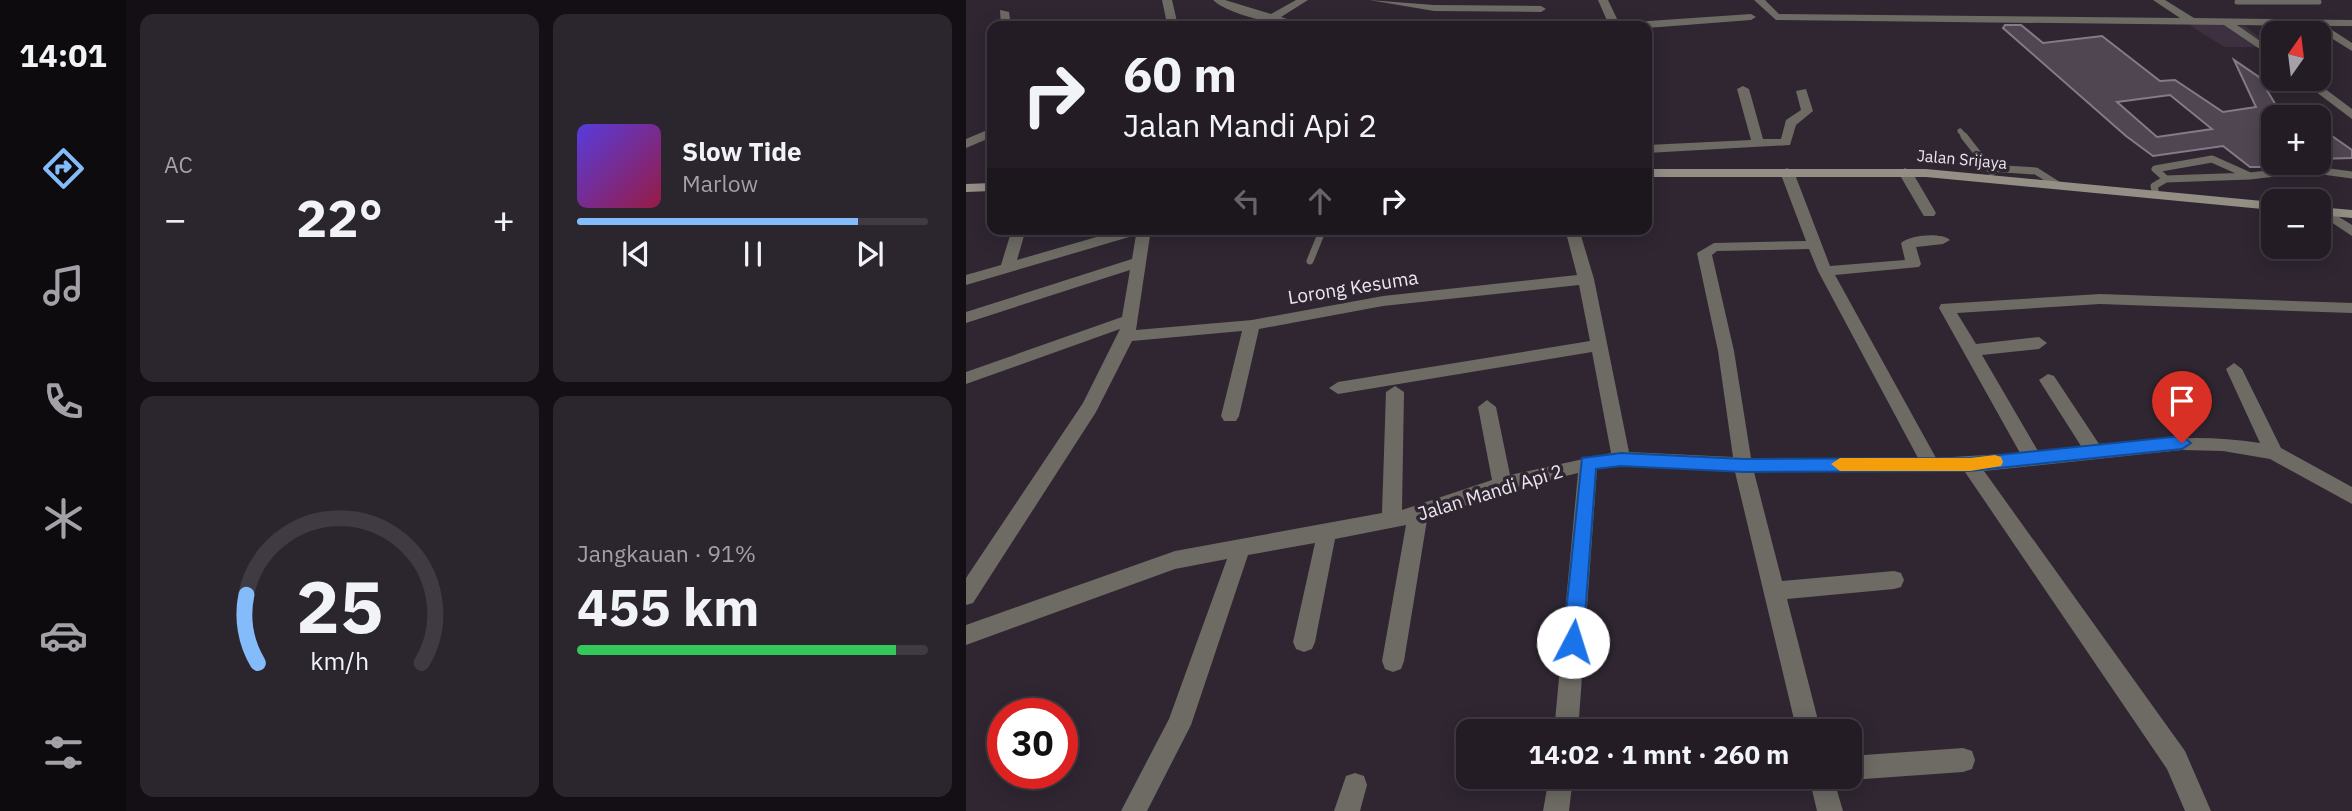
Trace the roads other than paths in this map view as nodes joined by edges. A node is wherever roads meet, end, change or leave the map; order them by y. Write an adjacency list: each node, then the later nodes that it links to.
1 (1167, 0): 15 (street)
2 (1218, 0): 13 (street)
3 (1303, 0): 13 (street)
4 (1374, 0): 10 (street)
5 (1603, 0): 18 (street)
6 (1759, 0): 19 (street)
7 (2158, 0): 19 (street)
8 (2237, 2): 9 (lane)
9 (2319, 2)
10 (1539, 4): 17 (street)
11 (1003, 12): 14 (street)
12 (1751, 17): 24 (street)
13 (1270, 19): 16 (street)
14 (1005, 21)
15 (1171, 21)
16 (1279, 21)
17 (1546, 21)
18 (1613, 21)
19 (2191, 21): 20 (street)
20 (2225, 21): 21 (street); 26 (street)
21 (2261, 22)
22 (2331, 23): 23 (street)
23 (2352, 23)
24 (1652, 25)
25 (2331, 34): 27 (street)
26 (2261, 46)
27 (2352, 48)
28 (1743, 89): 34 (street)
29 (1802, 91): 34 (street)
30 (2321, 91): 31 (street)
31 (2352, 115)
32 (1960, 131): 40 (lane)
33 (987, 135): 35 (street)
34 (1758, 143): 36 (street)
35 (966, 144)
36 (1652, 149)
37 (1787, 172): 38 (street, Jalan Srijaya); 39 (street, Jalan Srijaya); 59 (street)
38 (1905, 172): 40 (street, Jalan Srijaya); 49 (street)
39 (1652, 173)
40 (1993, 174): 46 (street, Jalan Srijaya)
41 (2352, 175): 42 (lane)
42 (2250, 176): 43 (lane); 43 (lane)
43 (2166, 179): 46 (lane)
44 (987, 187): 45 (street)
45 (966, 188)
46 (2156, 195): 47 (street, Jalan Srijaya)
47 (2261, 205)
48 (2331, 212): 50 (street)
49 (1928, 213)
50 (2352, 215)
51 (2331, 218): 52 (street)
52 (2352, 232)
53 (1017, 235): 62 (street)
54 (1122, 235): 62 (street)
55 (1141, 235): 61 (street)
56 (1321, 235): 60 (lane)
57 (1574, 235): 64 (street)
58 (1943, 240): 63 (street)
59 (1812, 244): 63 (street); 86 (street)
60 (1310, 261)
61 (1139, 262): 67 (street); 69 (street)
62 (1007, 269): 65 (street)
63 (1825, 271): 85 (street)
64 (1586, 279): 68 (street, Lorong Kesuma); 71 (street)
65 (966, 280)
66 (2352, 308): 72 (street)
67 (966, 318)
68 (1251, 325): 69 (street, Lorong Kesuma); 79 (street)
69 (1128, 328): 74 (street, Lorong Kesuma); 96 (street)
70 (2039, 343): 72 (street)
71 (1599, 345): 76 (street); 83 (street)
72 (1970, 351): 82 (street)
73 (2234, 369): 81 (street)
74 (966, 378)
75 (2048, 380): 80 (street)
76 (1338, 388)
77 (1395, 392): 91 (street)
78 (1487, 407): 88 (street)
79 (1230, 416)
80 (2094, 451): 81 (street, Jalan Mandi Api 2); 82 (street, Jalan Mandi Api 2)
81 (2274, 453): 89 (street, Jalan Mandi Api 2)
82 (2032, 457): 87 (street, Jalan Mandi Api 2)
83 (1621, 459): 84 (street, Jalan Mandi Api 2); 86 (street, Jalan Mandi Api 2)
84 (1588, 463): 88 (street, Jalan Mandi Api 2); 100 (street)
85 (1930, 463): 86 (street, Jalan Mandi Api 2); 87 (street, Jalan Mandi Api 2)
86 (1744, 465): 95 (street)
87 (1970, 465): 111 (street)
88 (1502, 484): 90 (street, Jalan Mandi Api 2)
89 (2352, 496)
90 (1418, 515): 91 (street, Jalan Mandi Api 2); 99 (street)
91 (1392, 520): 92 (street, Jalan Mandi Api 2)
92 (1327, 531): 93 (street, Jalan Mandi Api 2); 98 (street)
93 (1241, 547): 97 (street, Jalan Mandi Api 2); 107 (street)
94 (1894, 580): 95 (street)
95 (1774, 590): 101 (street)
96 (966, 596)
97 (966, 635)
98 (1304, 642)
99 (1393, 661)
100 (1567, 719)
101 (1806, 719)
102 (1963, 760): 103 (street)
103 (1862, 767)
104 (1355, 785): 108 (street)
105 (1559, 789): 109 (street)
106 (1824, 789): 110 (street)
107 (1134, 811)
108 (1347, 811)
109 (1556, 811)
110 (1830, 811)
111 (2198, 811)

